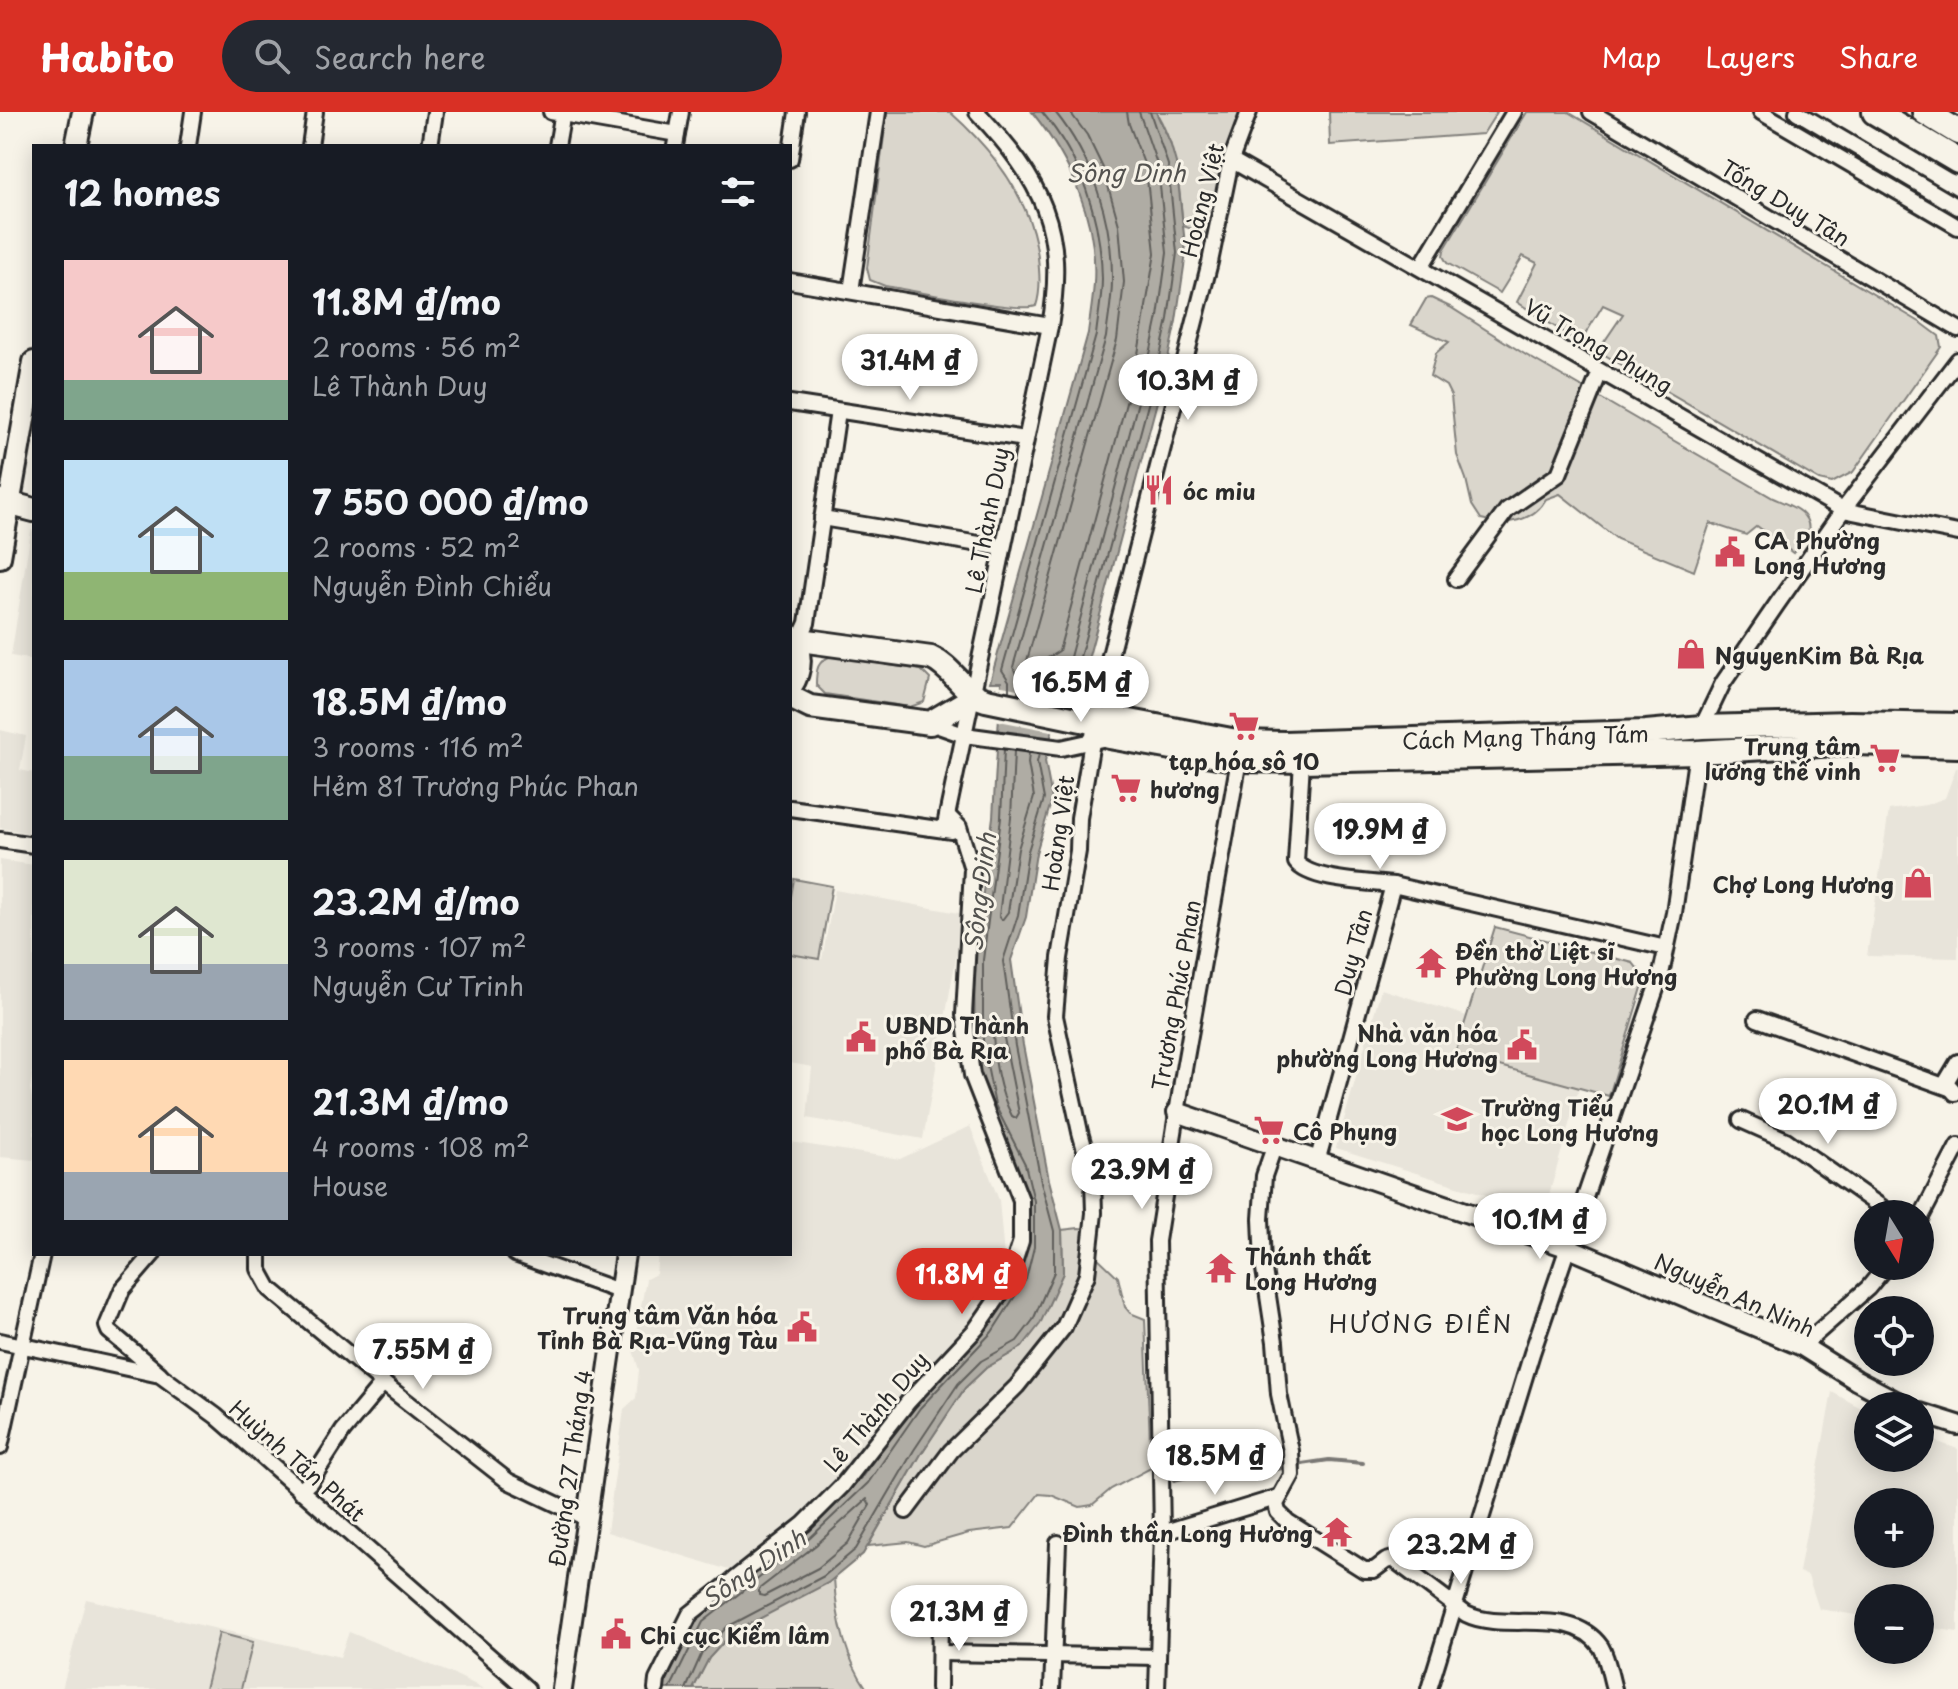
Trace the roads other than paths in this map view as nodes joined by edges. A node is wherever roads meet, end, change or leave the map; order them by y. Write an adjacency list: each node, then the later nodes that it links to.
1 (83, 112): 19 (main road)
2 (193, 112): 20 (street)
3 (315, 112): 21 (street)
4 (435, 112): 22 (street)
5 (681, 112): 18 (street)
6 (797, 112): 24 (street)
7 (878, 112): 33 (street)
8 (977, 112): 34 (street, Lê Thành Duy)
9 (1249, 112): 25 (street, Hoàng Việt)
10 (1514, 112): 31 (street)
11 (1591, 112): 35 (street, Tống Duy Tân)
12 (1761, 112): 28 (street)
13 (1797, 112): 27 (street)
14 (1875, 112): 26 (highway)
15 (1925, 112): 17 (highway)
16 (559, 113): 18 (street); 23 (street)
17 (1958, 132)
18 (676, 140)
19 (76, 144)
20 (188, 144)
21 (310, 144)
22 (430, 144)
23 (557, 144)
24 (792, 146)
25 (1231, 160): 31 (street, Vũ Trọng Phụng); 57 (street, Hoàng Việt)
26 (1958, 161)
27 (1887, 165): 28 (street); 29 (street)
28 (1878, 180): 30 (street)
29 (1958, 207)
30 (1958, 227)
31 (1421, 267): 38 (street, Vũ Trọng Phụng)
32 (792, 281): 33 (street)
33 (851, 291): 34 (street)
34 (1050, 326): 41 (street, Lê Thành Duy)
35 (1958, 329)
36 (1958, 360): 44 (street)
37 (32, 372): 42 (main road)
38 (1600, 372): 44 (street, Vũ Trọng Phụng); 49 (street)
39 (792, 403): 40 (street)
40 (838, 411): 41 (street); 45 (street)
41 (1025, 439): 47 (street, Lê Thành Duy)
42 (5, 502): 43 (main road); 48 (main road)
43 (32, 509)
44 (1843, 510): 46 (street, Vũ Trọng Phụng); 56 (street)
45 (822, 518): 47 (street); 50 (street)
46 (1958, 533)
47 (1003, 548): 53 (street, Lê Thành Duy)
48 (0, 557)
49 (1456, 579)
50 (792, 638): 51 (main road); 53 (main road)
51 (792, 683)
52 (792, 698): 54 (main road)
53 (980, 699): 54 (main road); 57 (main road, Cách Mạng Tháng Tám); 58 (street, Lê Thành Duy)
54 (930, 723): 58 (street)
55 (1958, 725): 56 (main road, Cách Mạng Tháng Tám)
56 (1702, 727): 60 (main road, Cách Mạng Tháng Tám); 61 (main road)
57 (1099, 734): 58 (street, Cách Mạng Tháng Tám); 60 (main road, Cách Mạng Tháng Tám); 98 (street, Hoàng Việt)
58 (970, 736): 64 (street, Lê Thành Duy)
59 (1958, 746): 61 (main road, Cách Mạng Tháng Tám)
60 (1241, 751): 62 (main road, Cách Mạng Tháng Tám); 72 (street, Trương Phúc Phan)
61 (1697, 752): 62 (main road, Cách Mạng Tháng Tám); 68 (street)
62 (1302, 761): 67 (street)
63 (792, 808): 64 (street)
64 (946, 823): 109 (street, Lê Thành Duy)
65 (0, 840): 66 (street)
66 (32, 845)
67 (1393, 885): 68 (street, Duy Tân); 76 (street, Duy Tân)
68 (1666, 948): 79 (street)
69 (1757, 1019): 71 (street)
70 (1958, 1062): 71 (street)
71 (1955, 1093)
72 (1177, 1112): 75 (street, Nguyễn An Ninh); 100 (street, Trương Phúc Phan)
73 (1741, 1120): 77 (street)
74 (1958, 1146): 78 (street)
75 (1274, 1147): 76 (street, Nguyễn An Ninh); 97 (street)
76 (1317, 1162): 79 (street, Nguyễn An Ninh)
77 (1871, 1200)
78 (1930, 1200)
79 (1569, 1248): 89 (street, Nguyễn An Ninh); 102 (street)
80 (42, 1256): 88 (street)
81 (151, 1256): 90 (street)
82 (259, 1256): 91 (street)
83 (521, 1256): 86 (street)
84 (625, 1256): 86 (street, Đường 27 Tháng 4)
85 (1875, 1280): 89 (street)
86 (619, 1291): 99 (street, Đường 27 Tháng 4)
87 (0, 1341): 88 (street, Huỳnh Tấn Phát)
88 (21, 1346): 90 (street, Huỳnh Tấn Phát); 95 (street)
89 (1802, 1346): 92 (street, Nguyễn An Ninh)
90 (160, 1375): 96 (street, Huỳnh Tấn Phát)
91 (383, 1383): 96 (street); 99 (street)
92 (1879, 1392)
93 (1934, 1417): 94 (street)
94 (1958, 1425)
95 (0, 1447)
96 (300, 1491): 107 (street, Huỳnh Tấn Phát)
97 (1279, 1497): 100 (street); 102 (street)
98 (906, 1511)
99 (586, 1518): 108 (street, Đường 27 Tháng 4)
100 (1162, 1533): 106 (street, Trương Phúc Phan)
101 (1058, 1543): 105 (street)
102 (1455, 1605): 113 (street); 114 (street)
103 (940, 1617): 104 (street)
104 (940, 1653): 105 (street); 110 (street)
105 (1052, 1656): 106 (street); 111 (street)
106 (1158, 1657): 112 (street, Trương Phúc Phan)
107 (527, 1689)
108 (562, 1689)
109 (656, 1689)
110 (939, 1689)
111 (1052, 1689)
112 (1157, 1689)
113 (1429, 1689)
114 (1614, 1689)

